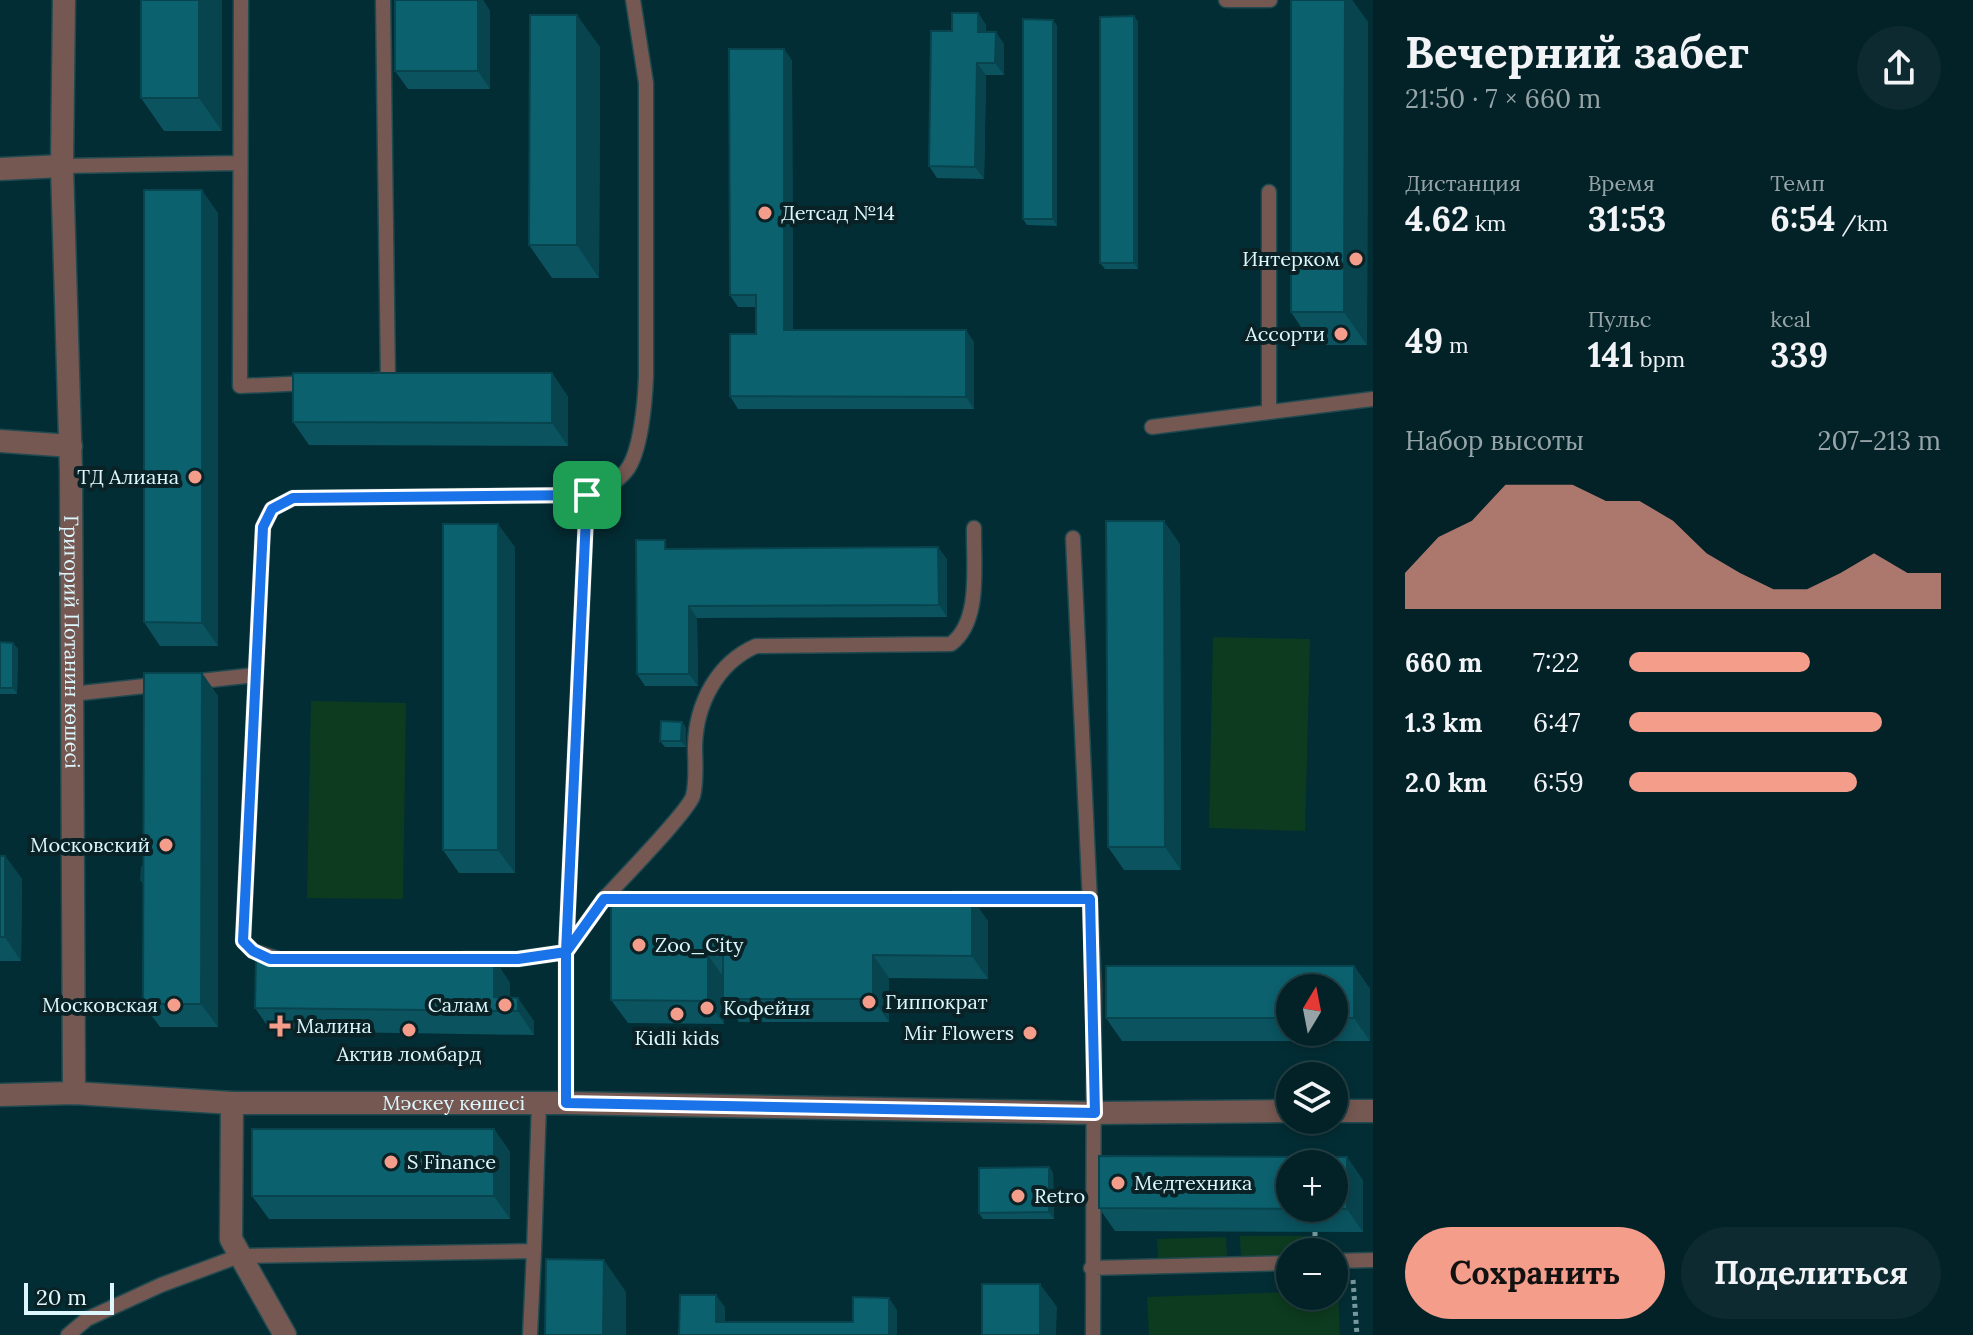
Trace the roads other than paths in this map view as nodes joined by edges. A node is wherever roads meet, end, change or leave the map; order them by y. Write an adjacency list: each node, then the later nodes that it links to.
1 (64, 0): 8 (street, Григорий Потанин көшесі)
2 (241, 0): 7 (lane)
3 (383, 0): 11 (lane)
4 (633, 0): 18 (lane)
5 (1226, 0): 6 (lane)
6 (1270, 0)
7 (239, 163): 8 (lane); 12 (lane)
8 (62, 166): 9 (street); 17 (street, Григорий Потанин көшесі)
9 (0, 169)
10 (1269, 192): 14 (lane)
11 (358, 381)
12 (329, 382)
13 (1373, 399): 14 (lane)
14 (1269, 412): 15 (lane)
15 (1152, 427)
16 (0, 441): 17 (street)
17 (71, 446): 22 (street, Григорий Потанин көшесі)
18 (587, 495): 21 (lane); 27 (lane)
19 (974, 528): 23 (lane)
20 (1073, 538): 26 (lane)
21 (255, 675): 22 (lane); 28 (lane)
22 (72, 694): 30 (street, Григорий Потанин көшесі)
23 (604, 899): 24 (lane); 27 (lane)
24 (651, 899)
25 (933, 899): 26 (lane)
26 (1090, 899): 38 (lane)
27 (566, 952): 29 (lane); 34 (lane)
28 (301, 959)
29 (441, 959)
30 (74, 1093): 31 (street, Мәскеу көшесі); 32 (street, Мәскеу көшесі)
31 (0, 1095)
32 (232, 1103): 33 (street, Мәскеу көшесі); 40 (street)
33 (539, 1103): 34 (street, Мәскеу көшесі); 39 (lane)
34 (566, 1103): 38 (street, Мәскеу көшесі)
35 (1276, 1111): 38 (street, Мәскеу көшесі)
36 (1348, 1111): 37 (street)
37 (1373, 1111)
38 (1095, 1113): 44 (lane)
39 (534, 1251): 40 (lane); 47 (lane)
40 (239, 1256): 45 (lane); 46 (street)
41 (1373, 1260): 42 (lane)
42 (1348, 1261)
43 (1276, 1263): 44 (lane)
44 (1091, 1268): 48 (lane)
45 (68, 1335)
46 (285, 1335)
47 (530, 1335)
48 (1093, 1335)

